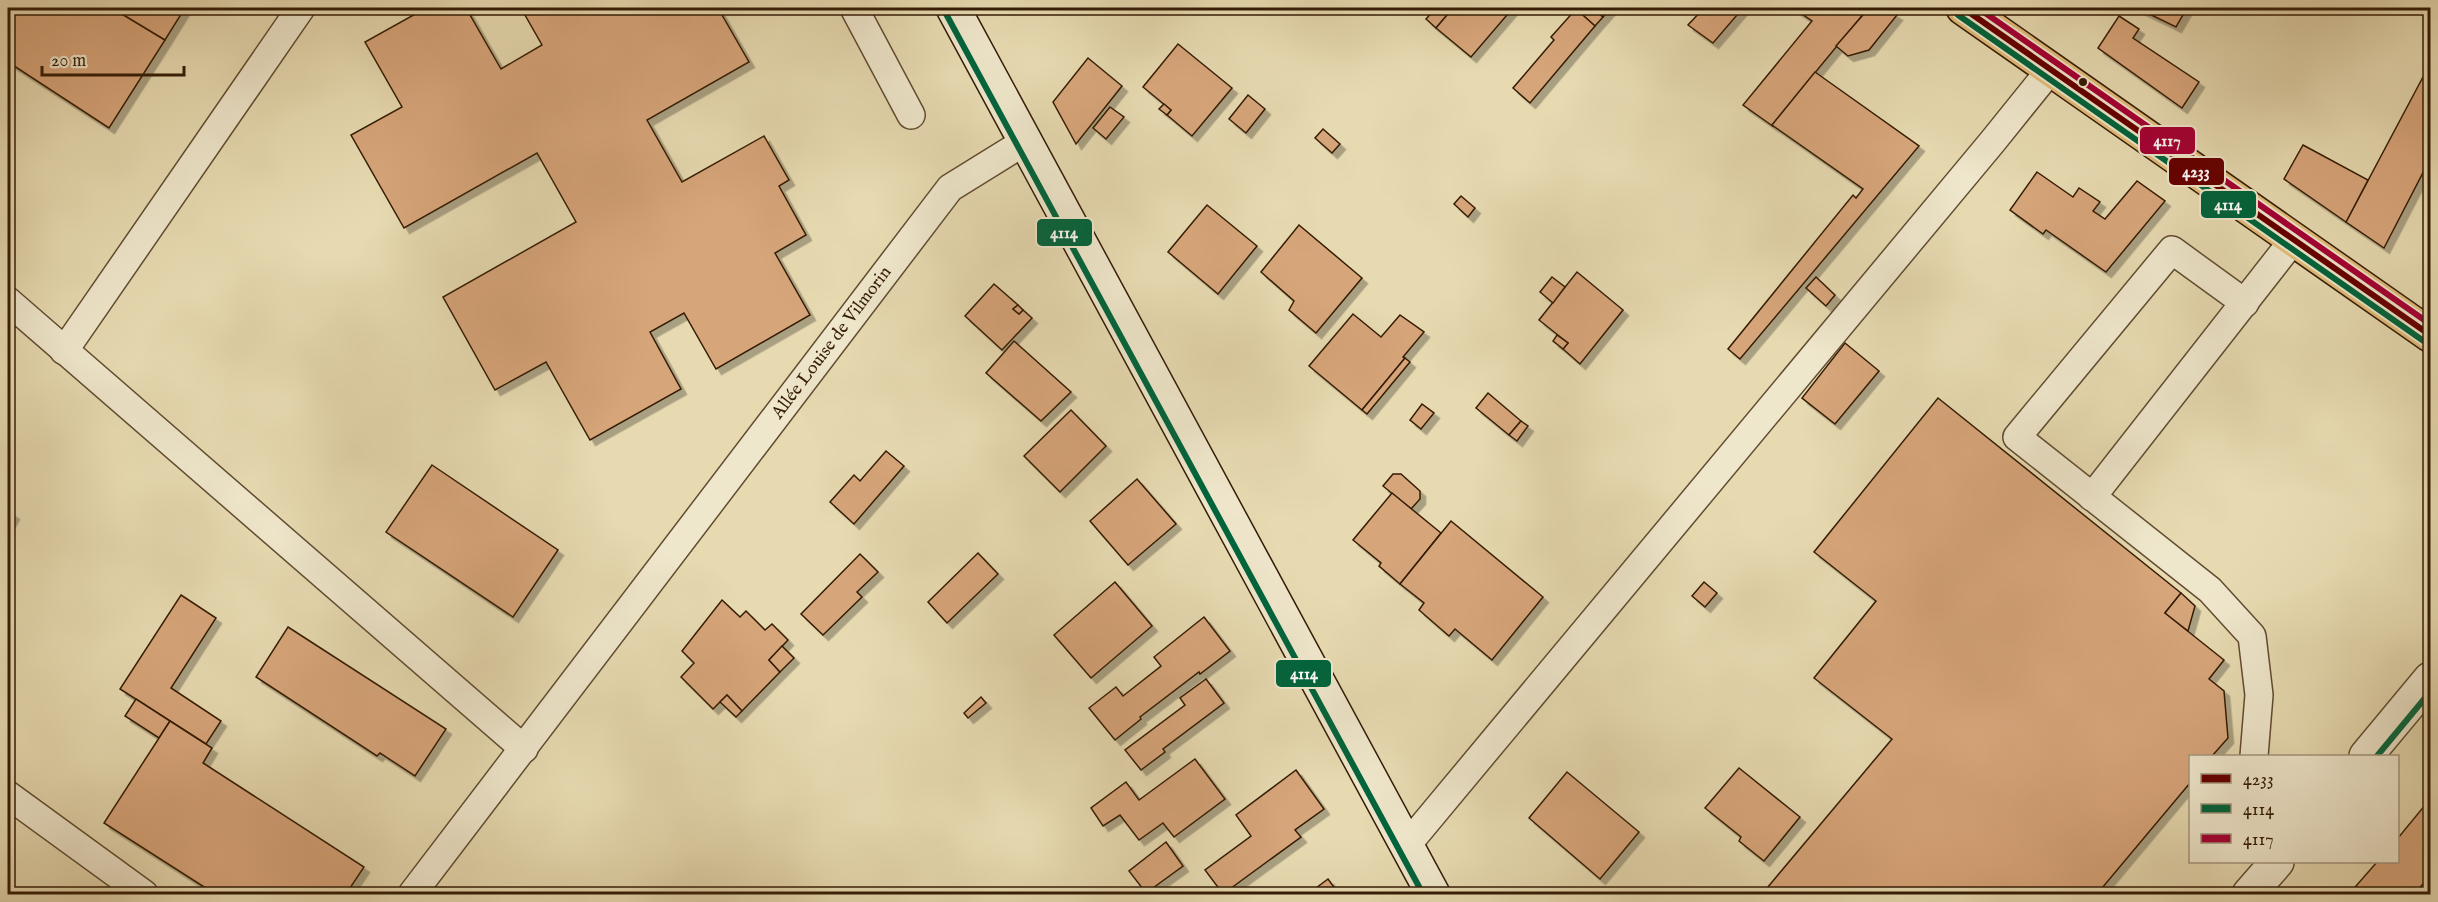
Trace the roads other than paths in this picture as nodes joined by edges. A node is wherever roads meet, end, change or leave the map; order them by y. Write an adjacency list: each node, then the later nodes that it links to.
1 (301, 8): 12 (lane)
2 (855, 8): 6 (lane)
3 (953, 8): 7 (street)
4 (1963, 8): 5 (main road)
5 (2051, 69): 8 (main road); 19 (lane)
6 (911, 115)
7 (1026, 141): 15 (lane, Allée Louise de Vilmorin); 19 (street)
8 (2294, 239): 10 (lane); 11 (main road)
9 (8, 301): 12 (lane)
10 (2245, 303): 13 (lane); 13 (lane)
11 (2430, 335)
12 (64, 351): 15 (lane)
13 (2092, 497): 16 (lane)
14 (2430, 679): 17 (street)
15 (524, 749): 22 (lane, Allée Louise de Vilmorin)
16 (2254, 755)
17 (2367, 755)
18 (8, 795): 21 (lane)
19 (1407, 845): 23 (street)
20 (2275, 863): 24 (street)
21 (144, 894)
22 (412, 894)
23 (1433, 894)
24 (2249, 894)

